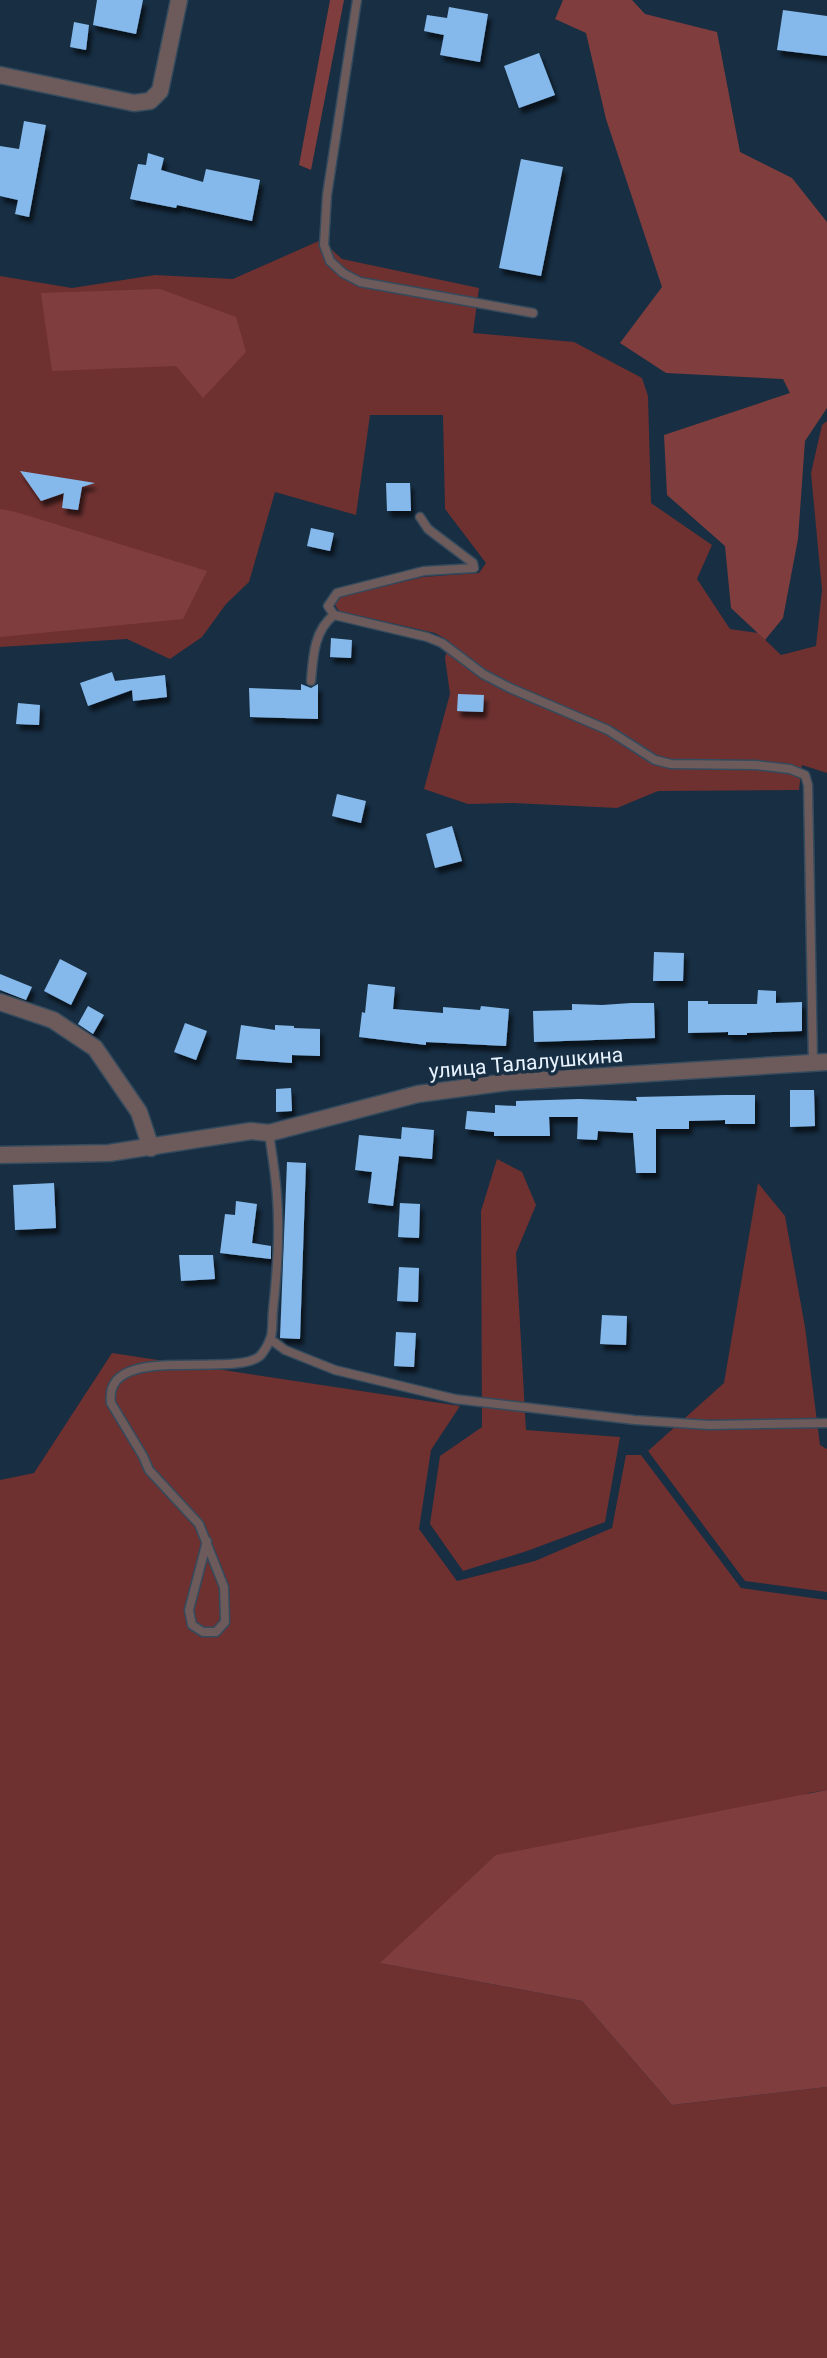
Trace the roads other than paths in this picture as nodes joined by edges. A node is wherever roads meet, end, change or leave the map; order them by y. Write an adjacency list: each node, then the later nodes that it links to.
1 (179, 0): 3 (street)
2 (357, 0): 4 (lane)
3 (0, 75)
4 (533, 313)
5 (420, 517): 6 (lane)
6 (334, 615): 7 (lane); 9 (lane)
7 (310, 681)
8 (0, 1002): 11 (street)
9 (820, 1063): 10 (street, улица Талалушкина)
10 (269, 1133): 11 (street, улица Талалушкина); 13 (lane)
11 (151, 1148): 12 (street, улица Талалушкина)
12 (0, 1155)
13 (270, 1339): 14 (lane); 15 (lane)
14 (827, 1423)
15 (207, 1541): 15 (lane)

